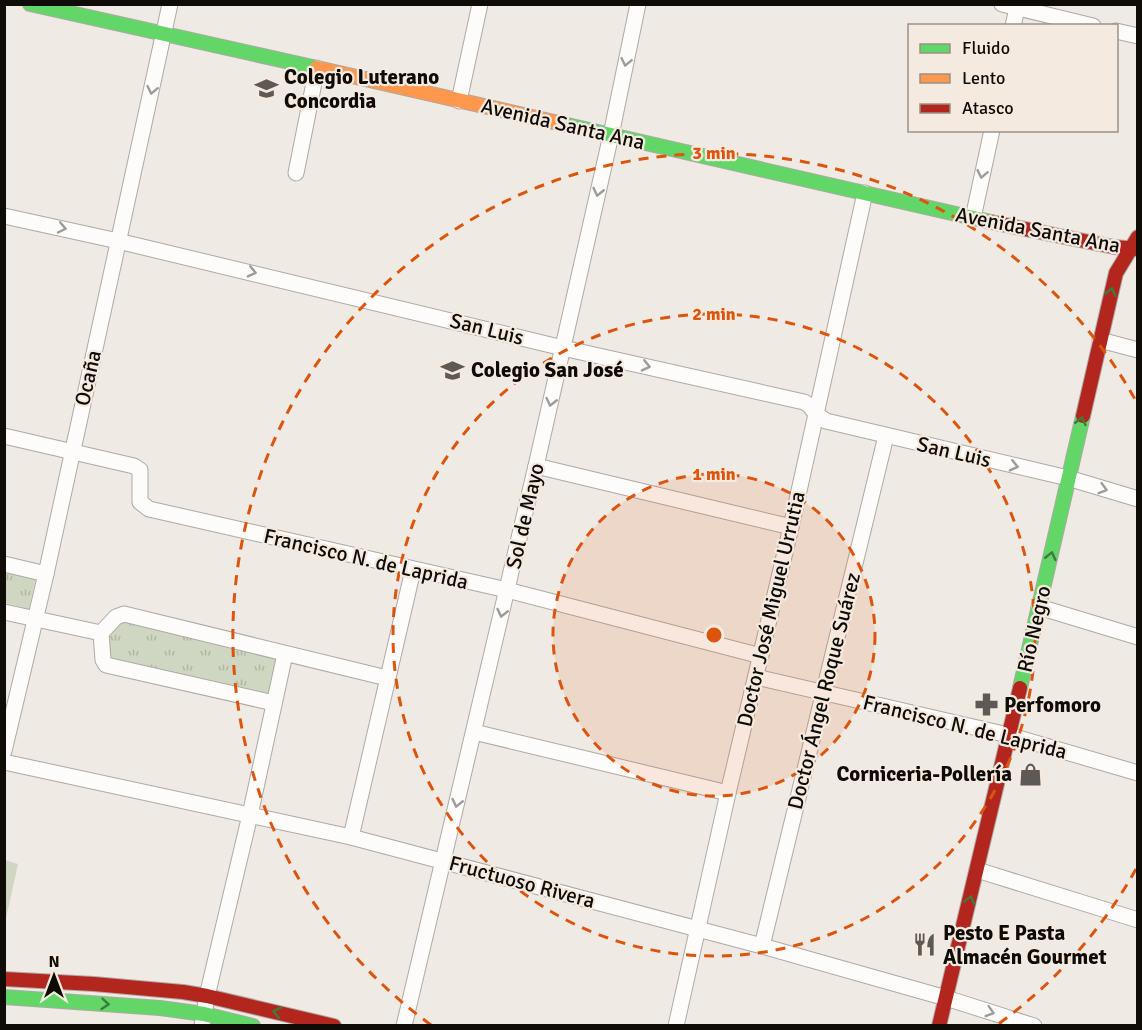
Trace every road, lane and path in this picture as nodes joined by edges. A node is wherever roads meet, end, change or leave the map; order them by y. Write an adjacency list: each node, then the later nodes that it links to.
1 (30, 4): 9 (main road, Avenida Santa Ana)
2 (170, 4): 9 (street, Ocaña)
3 (480, 4): 12 (street)
4 (638, 4): 14 (street, Sol de Mayo, one-way to 14)
5 (1012, 6): 6 (street); 7 (street)
6 (1013, 24)
7 (1085, 24)
8 (1118, 31): 10 (street)
9 (164, 33): 11 (main road, Avenida Santa Ana); 19 (street, Ocaña, one-way to 19)
10 (1137, 36)
11 (317, 68): 12 (main road, Avenida Santa Ana); 15 (street)
12 (459, 101): 14 (main road, Avenida Santa Ana)
13 (992, 132): 18 (street, one-way to 18)
14 (611, 135): 16 (main road, Avenida Santa Ana); 22 (street, Sol de Mayo, one-way to 22)
15 (296, 173)
16 (865, 193): 18 (main road, Avenida Santa Ana); 24 (street, Doctor José Miguel Urrutia)
17 (4, 216): 19 (street, San Luis, one-way to 19)
18 (973, 218): 20 (main road, Avenida Santa Ana)
19 (118, 240): 22 (street, San Luis, one-way to 22); 27 (street, Ocaña)
20 (1136, 245): 21 (main road, Río Negro, one-way to 20)
21 (1100, 340): 23 (street); 29 (main road, Río Negro, one-way to 21)
22 (563, 348): 24 (street, San Luis, one-way to 24); 28 (street, Sol de Mayo, one-way to 28)
23 (1137, 350)
24 (816, 414): 26 (street, San Luis); 31 (street, Doctor José Miguel Urrutia)
25 (4, 436): 27 (street, Francisco N. de Laprida)
26 (886, 436): 29 (street, San Luis, one-way to 29); 45 (street, Doctor Ángel Roque Suárez)
27 (72, 452): 33 (street, Francisco N. de Laprida); 34 (street, Ocaña)
28 (536, 466): 31 (street); 35 (street, Sol de Mayo)
29 (1068, 478): 30 (street, San Luis, one-way to 30); 36 (main road, Río Negro, one-way to 29)
30 (1137, 499)
31 (791, 527): 42 (street, Doctor José Miguel Urrutia)
32 (4, 564): 34 (street)
33 (413, 570): 35 (street, Francisco N. de Laprida); 44 (street)
34 (46, 574): 38 (street, Ocaña)
35 (507, 590): 42 (street, Francisco N. de Laprida); 47 (street, Sol de Mayo, one-way to 47)
36 (1039, 606): 40 (street); 48 (main road, Río Negro)
37 (4, 612): 38 (street)
38 (36, 619): 39 (street); 49 (street, Ocaña)
39 (101, 633): 41 (street); 46 (street)
40 (1137, 637)
41 (285, 654): 44 (street); 46 (street)
42 (761, 656): 43 (street, Doctor José Miguel Urrutia)
43 (756, 677): 45 (street, Francisco N. de Laprida); 52 (street, Doctor José Miguel Urrutia)
44 (387, 678): 54 (street)
45 (823, 693): 48 (street, Francisco N. de Laprida); 59 (street, Doctor Ángel Roque Suárez)
46 (274, 703): 53 (street)
47 (474, 732): 52 (street); 55 (street, Sol de Mayo, one-way to 55)
48 (1008, 735): 51 (street, Francisco N. de Laprida); 56 (main road, Río Negro)
49 (4, 751)
50 (4, 762): 53 (street, Fructuoso Rivera)
51 (1137, 773)
52 (728, 793): 58 (street, Doctor José Miguel Urrutia)
53 (250, 815): 54 (street, Fructuoso Rivera); 61 (street)
54 (351, 837): 55 (street, Fructuoso Rivera)
55 (444, 862): 58 (street, Fructuoso Rivera); 67 (street, Sol de Mayo)
56 (977, 870): 57 (street); 63 (main road, Río Negro, one-way to 56)
57 (1137, 920)
58 (699, 929): 59 (street, Fructuoso Rivera); 68 (street, Doctor José Miguel Urrutia)
59 (762, 946): 63 (street, Fructuoso Rivera)
60 (4, 979): 61 (main road)
61 (207, 996): 64 (street); 66 (main road, one-way to 61)
62 (4, 997): 64 (main road, one-way to 64)
63 (946, 998): 69 (main road, Río Negro); 70 (street, Fructuoso Rivera, one-way to 70)
64 (203, 1020): 65 (main road)
65 (253, 1026)
66 (334, 1026)
67 (404, 1026)
68 (676, 1026)
69 (939, 1026)
70 (1034, 1026)

